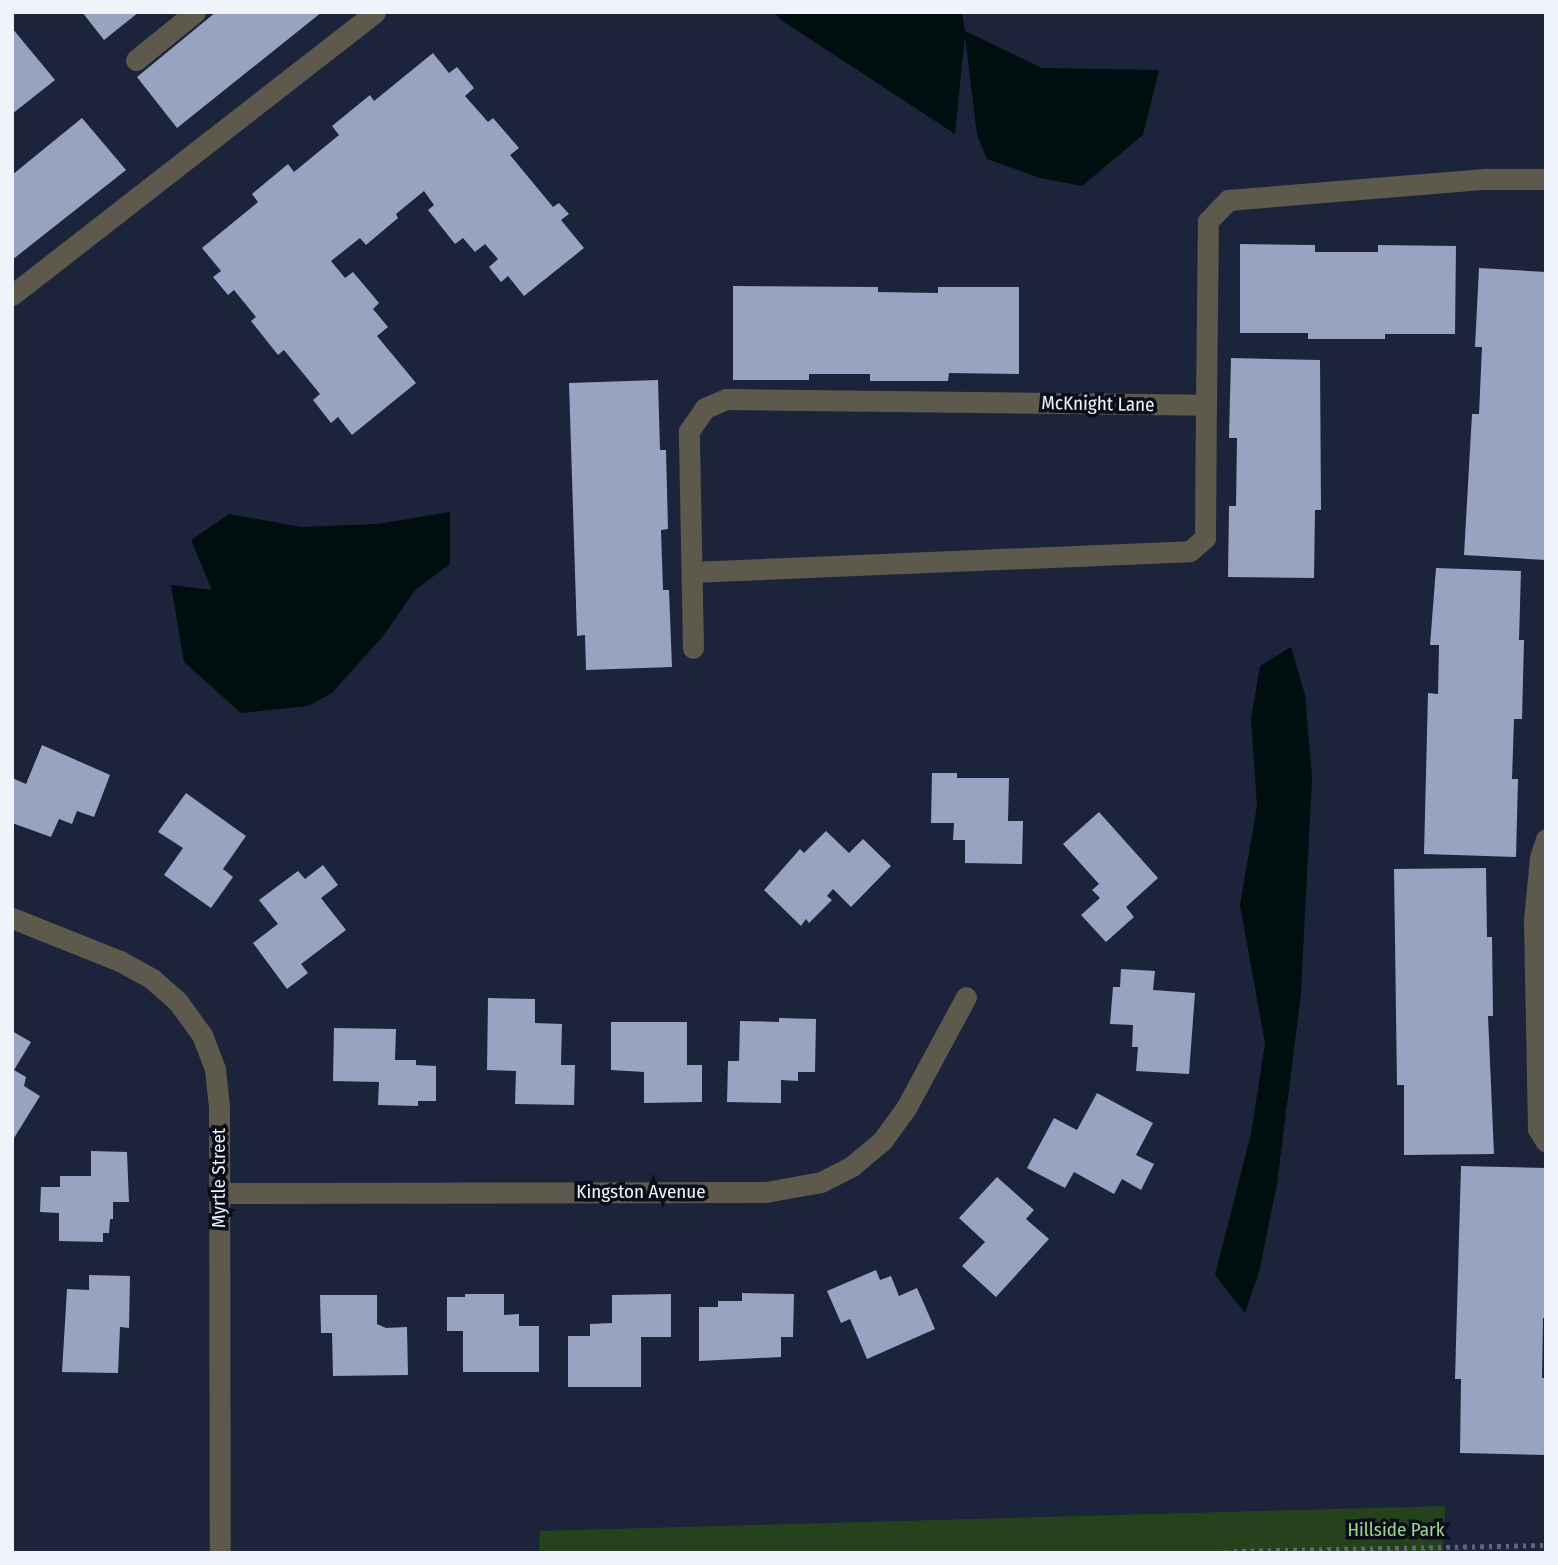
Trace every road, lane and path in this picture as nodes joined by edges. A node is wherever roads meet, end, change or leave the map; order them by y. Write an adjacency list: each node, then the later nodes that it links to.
1 (195, 12): 3 (street)
2 (375, 12): 5 (street)
3 (135, 60)
4 (1546, 179): 6 (street)
5 (12, 295)
6 (1206, 405): 7 (street); 7 (street, McKnight Lane)
7 (692, 572): 8 (street, McKnight Lane)
8 (693, 648)
9 (1546, 839): 12 (street)
10 (12, 918): 13 (street, Myrtle Street)
11 (966, 997): 13 (street, Kingston Avenue)
12 (1546, 1142)
13 (219, 1193): 16 (street, Myrtle Street)
14 (1546, 1545): 15 (path)
15 (1233, 1552): 17 (path)
16 (220, 1553)
17 (1216, 1553)

